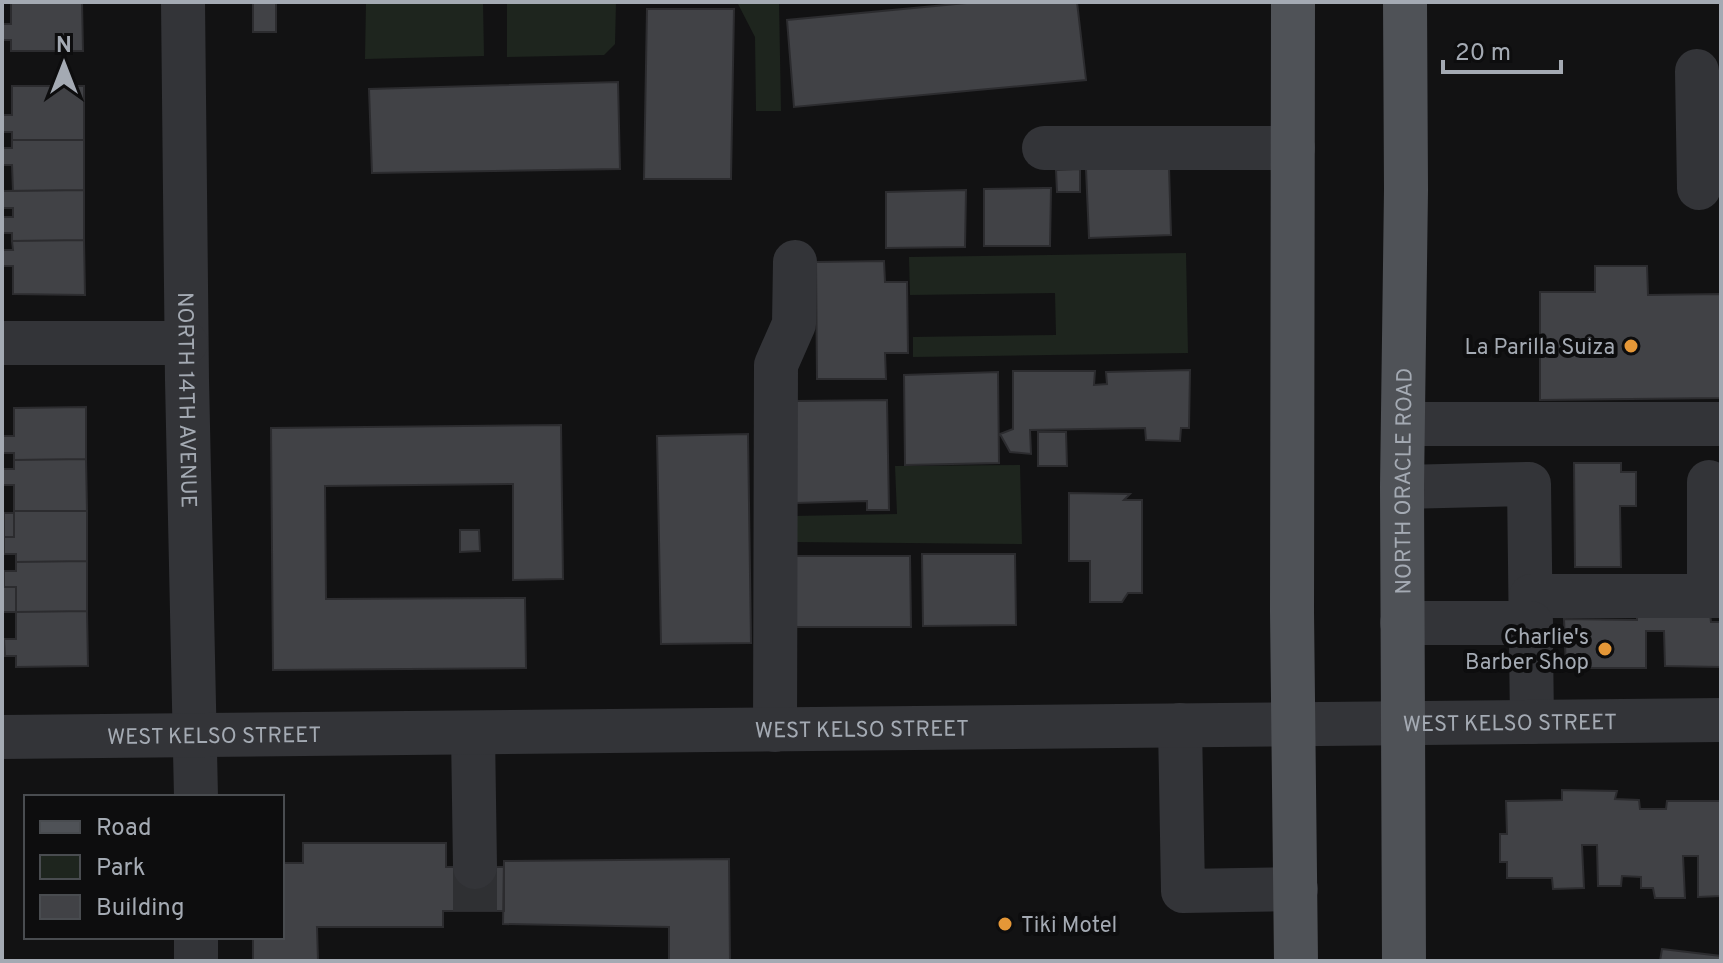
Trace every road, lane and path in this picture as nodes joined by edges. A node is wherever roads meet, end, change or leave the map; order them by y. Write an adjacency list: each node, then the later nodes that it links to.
1 (183, 2): 10 (street, NORTH 14TH AVENUE)
2 (1293, 2): 6 (main road)
3 (1405, 2): 11 (main road, NORTH ORACLE ROAD)
4 (1697, 71): 7 (street)
5 (1044, 148): 6 (street)
6 (1293, 148): 20 (main road)
7 (1699, 188)
8 (795, 262): 23 (street)
9 (2, 343): 10 (street)
10 (186, 343): 26 (street, NORTH 14TH AVENUE)
11 (1403, 424): 12 (street); 14 (main road, NORTH ORACLE ROAD)
12 (1721, 424)
13 (1709, 482): 15 (street)
14 (1402, 487): 16 (street); 17 (main road, NORTH ORACLE ROAD)
15 (1715, 596): 16 (street)
16 (1531, 610): 17 (street); 19 (street)
17 (1402, 623): 21 (main road, NORTH ORACLE ROAD)
18 (1721, 720): 19 (street, WEST KELSO STREET)
19 (1532, 722): 21 (street, WEST KELSO STREET)
20 (1294, 724): 21 (street, WEST KELSO STREET); 22 (street, WEST KELSO STREET); 29 (main road)
21 (1403, 724): 33 (main road, NORTH ORACLE ROAD)
22 (1180, 725): 23 (street, WEST KELSO STREET); 29 (street)
23 (775, 730): 24 (street, WEST KELSO STREET)
24 (473, 733): 26 (street, WEST KELSO STREET); 28 (street)
25 (2, 737): 26 (street, WEST KELSO STREET)
26 (196, 737): 27 (street, NORTH 14TH AVENUE)
27 (196, 795)
28 (475, 867)
29 (1296, 889): 32 (main road)
30 (196, 939): 31 (street)
31 (196, 961)
32 (1296, 961)
33 (1404, 961)

